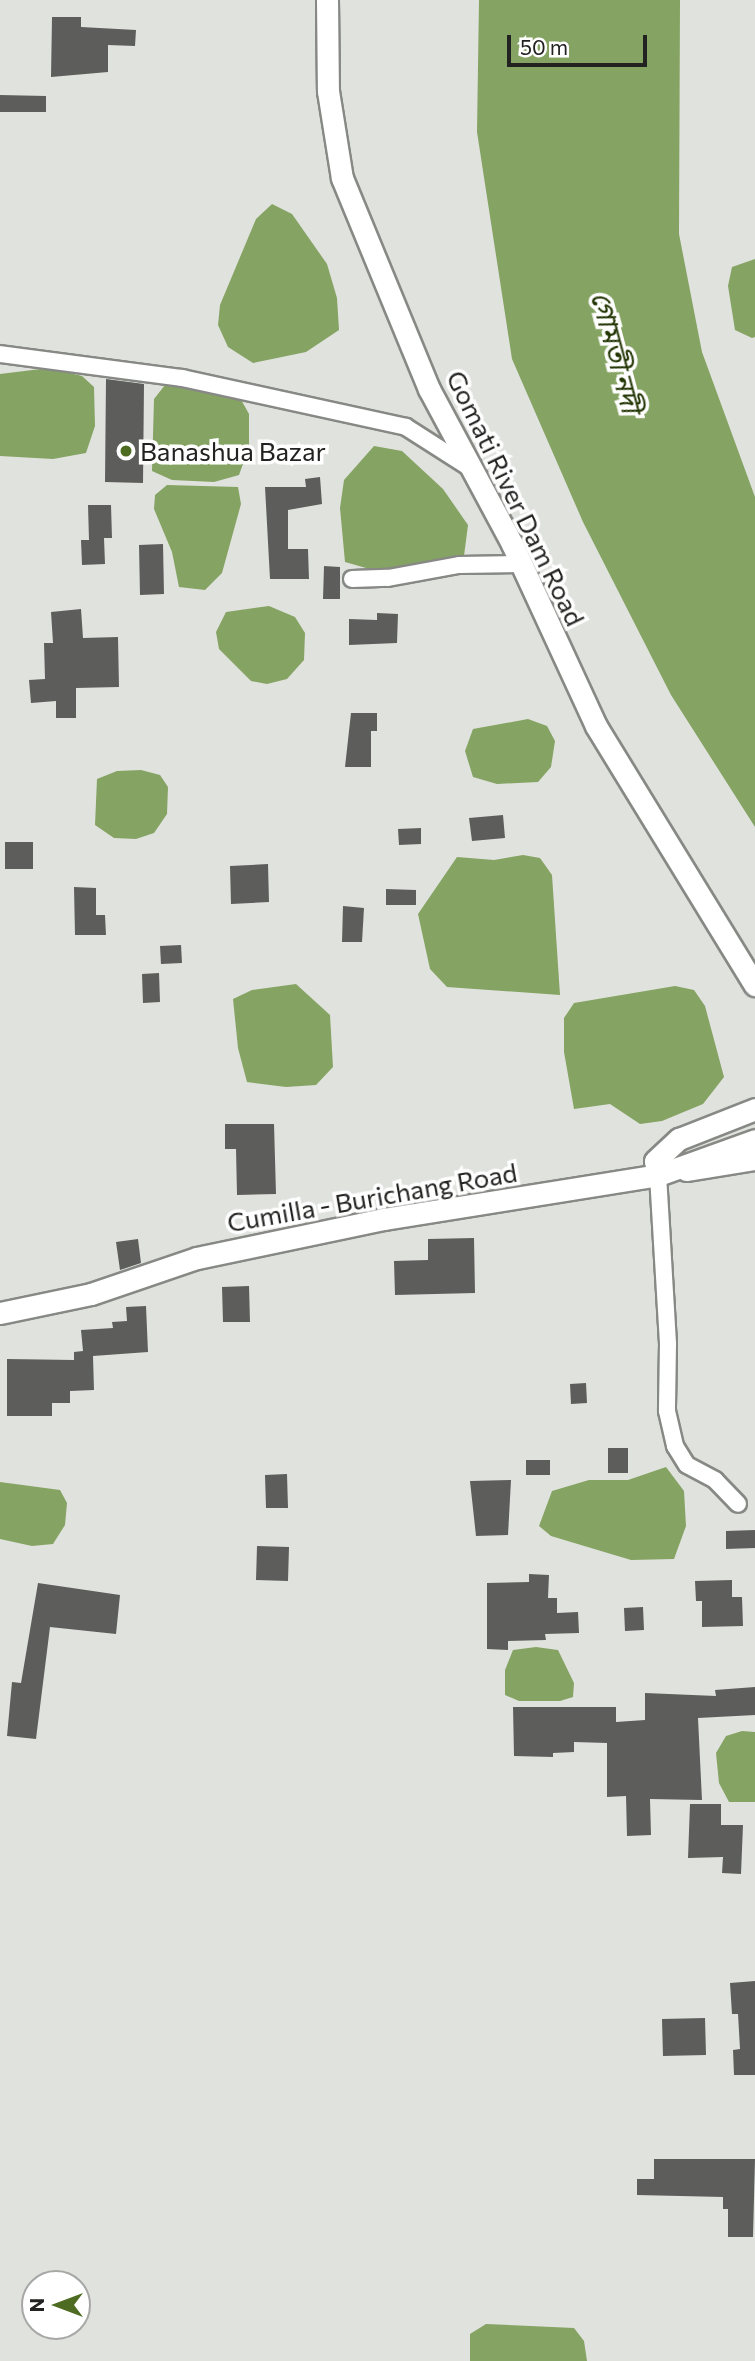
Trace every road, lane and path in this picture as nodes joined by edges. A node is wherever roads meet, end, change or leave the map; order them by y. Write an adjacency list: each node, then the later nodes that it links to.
1 (327, 0): 3 (main road, Gomati River Dam Road)
2 (0, 354): 3 (street)
3 (470, 468): 4 (main road, Gomati River Dam Road)
4 (521, 564): 5 (street); 6 (main road, Gomati River Dam Road)
5 (352, 579)
6 (755, 985)
7 (755, 1109): 10 (main road)
8 (755, 1140): 10 (main road, Cumilla - Burichang Road)
9 (755, 1160): 10 (street)
10 (658, 1175): 11 (main road, Cumilla - Burichang Road); 12 (street)
11 (0, 1313)
12 (738, 1504)

